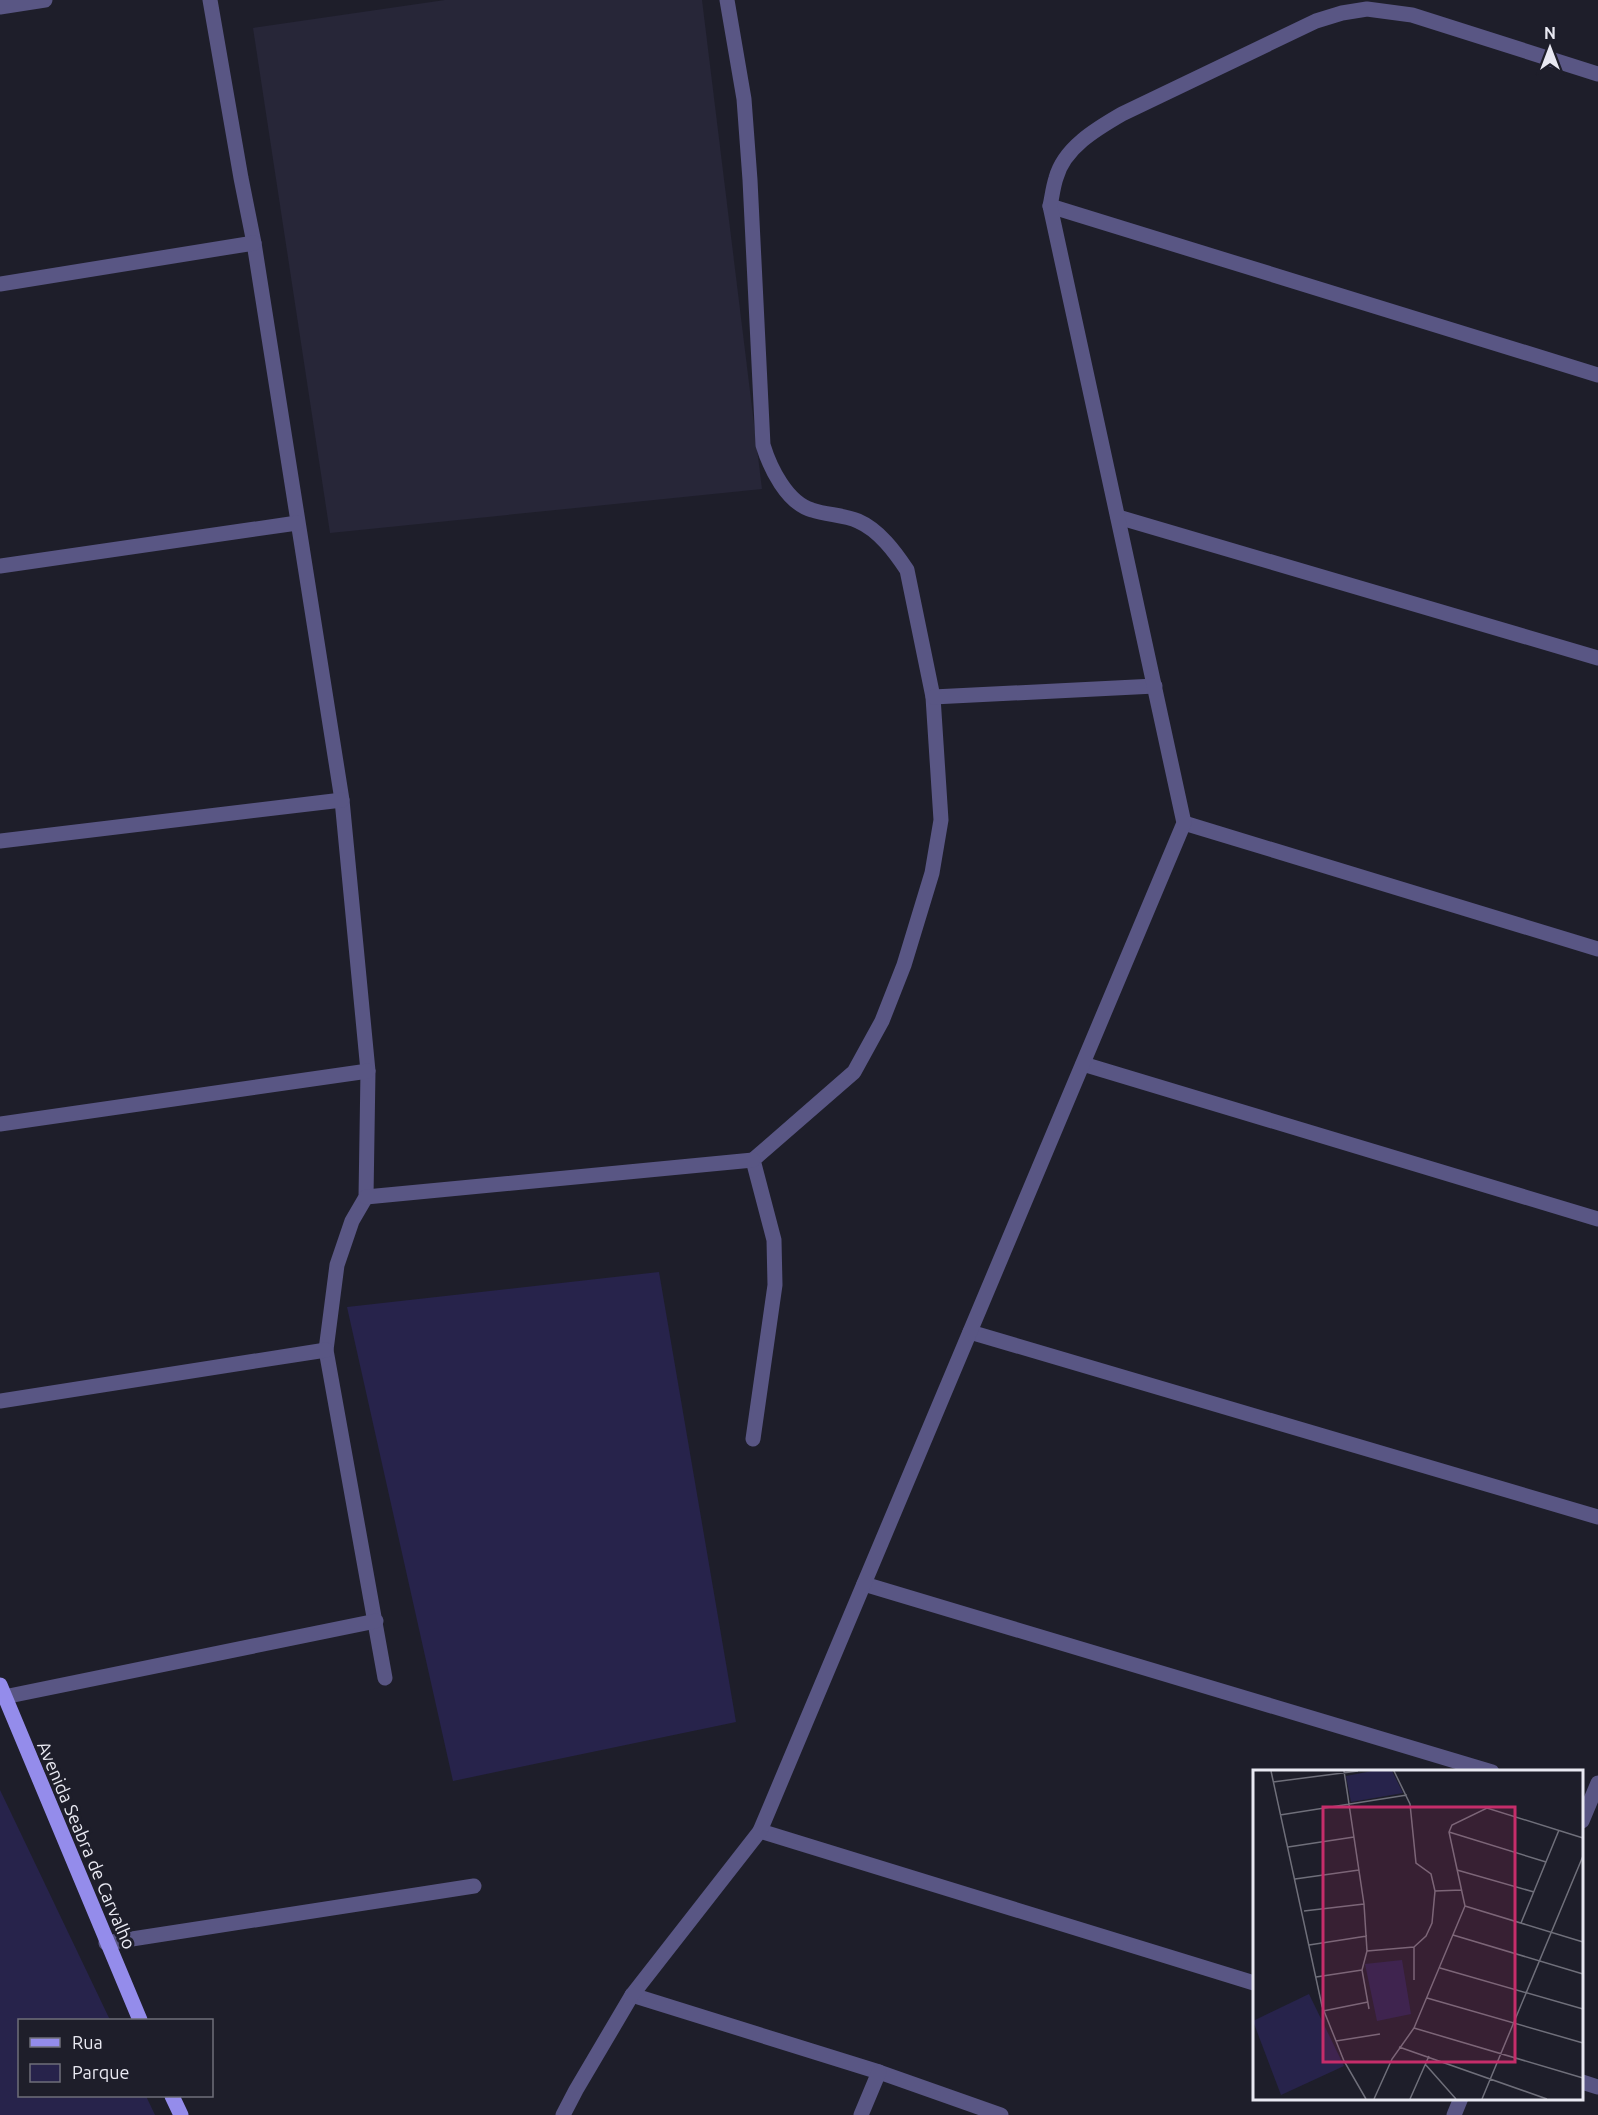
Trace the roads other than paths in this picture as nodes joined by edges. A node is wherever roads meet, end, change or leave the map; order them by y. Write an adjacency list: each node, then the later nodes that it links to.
1 (45, 0): 4 (street)
2 (210, 0): 7 (street)
3 (727, 0): 15 (street)
4 (0, 7)
5 (1598, 74): 6 (street)
6 (1050, 206): 9 (street); 10 (street)
7 (254, 243): 8 (street); 11 (street)
8 (0, 284)
9 (1598, 375)
10 (1118, 517): 13 (street); 14 (street)
11 (297, 523): 12 (street); 16 (street)
12 (0, 566)
13 (1598, 658)
14 (1155, 686): 15 (street); 17 (street)
15 (933, 697): 23 (street)
16 (342, 800): 18 (street); 21 (street)
17 (1184, 823): 19 (street); 20 (street)
18 (0, 841)
19 (1598, 949)
20 (1083, 1064): 25 (street); 26 (street)
21 (368, 1071): 22 (street); 24 (street)
22 (0, 1124)
23 (753, 1160): 24 (street); 29 (street)
24 (366, 1197): 27 (street)
25 (1598, 1219)
26 (970, 1332): 30 (street); 31 (street)
27 (326, 1350): 28 (street); 32 (street)
28 (0, 1401)
29 (753, 1439)
30 (1598, 1517)
31 (864, 1584): 35 (street); 39 (street)
32 (376, 1621): 33 (street); 34 (street)
33 (385, 1678)
34 (2, 1691): 41 (main road, Avenida Seabra de Carvalho)
35 (1485, 1770)
36 (1598, 1783): 37 (street)
37 (1590, 1801): 38 (street)
38 (1583, 1817)
39 (760, 1831): 42 (street); 43 (street)
40 (474, 1886): 41 (street)
41 (106, 1943): 44 (main road, Avenida Seabra de Carvalho)
42 (1253, 1983)
43 (632, 1995): 45 (street); 51 (street)
44 (140, 2019)
45 (879, 2072): 52 (street); 53 (street)
46 (1583, 2083): 47 (street)
47 (1598, 2087)
48 (172, 2097): 50 (main road)
49 (1460, 2100): 54 (street)
50 (181, 2115)
51 (563, 2115)
52 (861, 2115)
53 (1001, 2115)
54 (1454, 2115)

